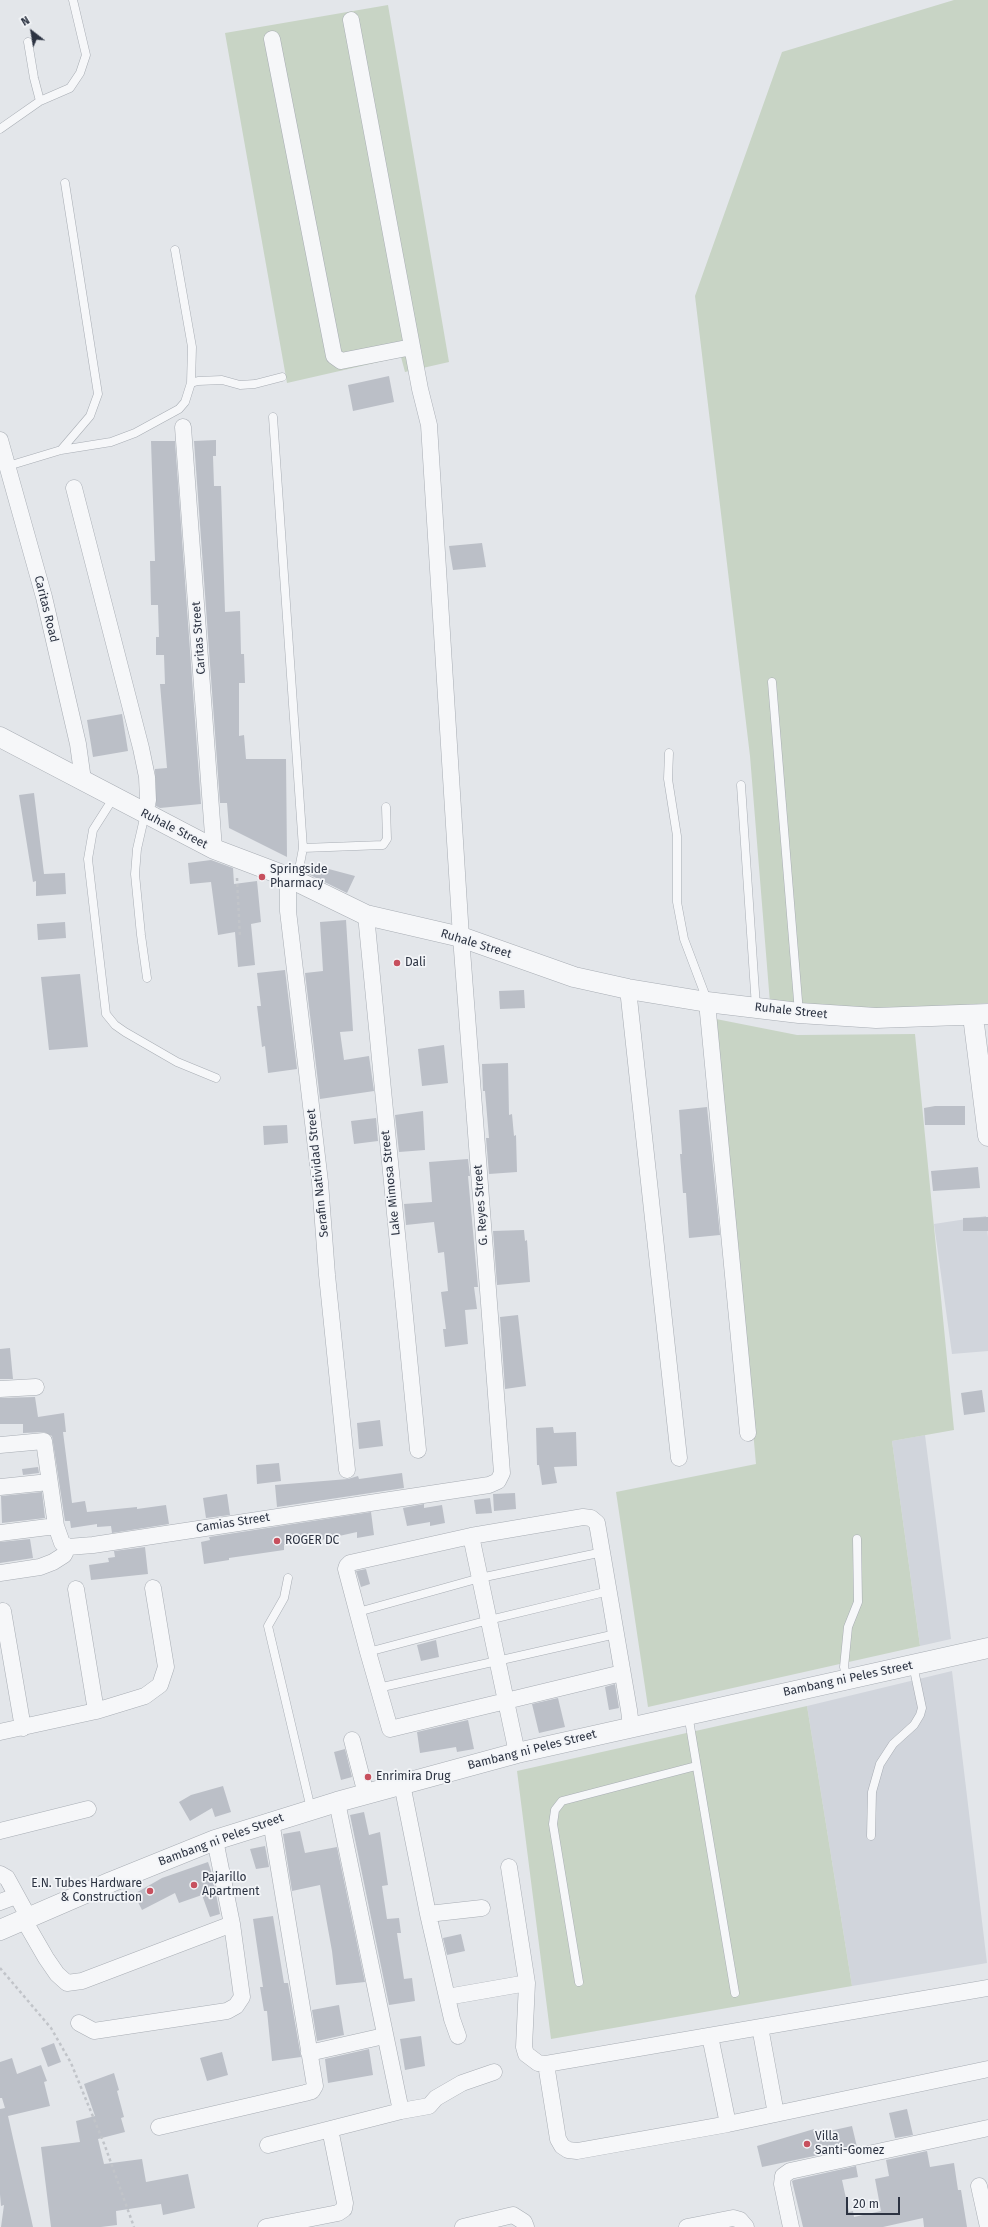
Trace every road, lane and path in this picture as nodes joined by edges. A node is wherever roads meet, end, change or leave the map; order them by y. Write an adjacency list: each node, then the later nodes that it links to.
1 (73, 0): 5 (lane)
2 (351, 20): 9 (street, G. Reyes Street)
3 (272, 39): 9 (street)
4 (28, 42): 5 (lane)
5 (40, 101): 6 (lane)
6 (0, 128)
7 (65, 183): 15 (lane)
8 (176, 250): 11 (lane)
9 (412, 348): 32 (street, G. Reyes Street)
10 (282, 377): 11 (lane)
11 (191, 383): 15 (lane)
12 (273, 417): 26 (lane)
13 (183, 427): 27 (street, Caritas Street)
14 (0, 440): 16 (street, Caritas Road)
15 (61, 450): 16 (lane)
16 (8, 466): 21 (street, Caritas Road)
17 (74, 488): 25 (street)
18 (772, 682): 37 (lane)
19 (0, 737): 21 (street, Ruhale Street)
20 (669, 752): 35 (lane)
21 (83, 780): 23 (street, Ruhale Street)
22 (741, 785): 36 (lane)
23 (114, 797): 25 (street, Ruhale Street); 39 (lane)
24 (386, 807): 26 (lane)
25 (145, 814): 27 (street, Ruhale Street); 33 (lane)
26 (303, 848): 29 (lane)
27 (214, 850): 28 (street, Ruhale Street)
28 (236, 858): 29 (street, Ruhale Street); 31 (path)
29 (292, 879): 30 (street, Ruhale Street); 47 (street, Serafin Natividad Street)
30 (366, 915): 32 (street, Ruhale Street); 45 (street, Lake Mimosa Street)
31 (240, 937)
32 (461, 937): 34 (street, Ruhale Street); 48 (street, G. Reyes Street)
33 (147, 978)
34 (628, 989): 35 (street, Ruhale Street); 46 (street)
35 (708, 1002): 36 (street, Ruhale Street); 43 (street)
36 (756, 1007): 37 (street, Ruhale Street)
37 (799, 1013): 38 (street, Ruhale Street)
38 (980, 1015): 40 (street)
39 (216, 1078)
40 (988, 1136)
41 (36, 1387): 42 (street)
42 (0, 1389)
43 (748, 1433)
44 (0, 1445): 49 (street)
45 (418, 1450)
46 (679, 1458)
47 (347, 1470)
48 (502, 1473): 55 (street, Camias Street)
49 (49, 1482): 50 (street); 51 (street)
50 (0, 1487)
51 (56, 1526): 52 (street); 55 (street)
52 (0, 1533)
53 (471, 1536): 56 (street); 59 (street); 64 (street)
54 (857, 1539): 72 (lane)
55 (68, 1547): 57 (street)
56 (603, 1552): 59 (lane); 62 (street)
57 (0, 1573)
58 (288, 1578): 87 (lane)
59 (480, 1578): 64 (lane); 65 (street)
60 (152, 1588): 75 (street)
61 (76, 1589): 75 (street)
62 (609, 1592): 65 (lane); 66 (street)
63 (3, 1611): 78 (street)
64 (358, 1612): 68 (street)
65 (489, 1620): 68 (lane); 69 (street)
66 (616, 1634): 69 (lane); 71 (street)
67 (988, 1648): 70 (street, Bambang ni Peles Street)
68 (368, 1652): 73 (street)
69 (497, 1660): 73 (lane); 74 (street)
70 (913, 1665): 72 (street, Bambang ni Peles Street); 90 (lane)
71 (622, 1673): 74 (street); 77 (street)
72 (847, 1679): 76 (street, Bambang ni Peles Street)
73 (378, 1688): 74 (street)
74 (506, 1701): 81 (street)
75 (96, 1711): 78 (street)
76 (688, 1714): 77 (street, Bambang ni Peles Street); 82 (lane)
77 (631, 1726): 81 (street, Bambang ni Peles Street)
78 (23, 1728): 79 (street)
79 (0, 1732)
80 (352, 1740): 84 (street)
81 (517, 1753): 83 (street, Bambang ni Peles Street)
82 (696, 1766): 102 (lane); 105 (lane)
83 (402, 1784): 84 (street, Bambang ni Peles Street); 97 (street)
84 (366, 1794): 85 (street, Bambang ni Peles Street)
85 (337, 1802): 87 (street, Bambang ni Peles Street); 109 (street)
86 (88, 1809): 89 (street)
87 (311, 1809): 88 (street, Bambang ni Peles Street)
88 (271, 1821): 91 (street, Bambang ni Peles Street); 112 (street)
89 (0, 1831)
90 (871, 1836)
91 (215, 1840): 98 (street, Bambang ni Peles Street); 99 (street)
92 (510, 1867): 103 (street)
93 (0, 1874): 94 (street)
94 (16, 1896): 95 (street); 98 (street)
95 (0, 1902)
96 (482, 1908): 97 (street)
97 (428, 1914): 106 (street)
98 (26, 1919): 99 (street); 100 (street, Bambang ni Peles Street)
99 (232, 1924): 107 (street)
100 (1, 1927)
101 (0, 1968): 125 (path)
102 (579, 1982)
103 (527, 1983): 106 (street); 113 (street)
104 (988, 1988): 108 (street)
105 (734, 1993)
106 (447, 1997): 110 (street)
107 (79, 2023)
108 (760, 2027): 111 (street); 117 (street)
109 (384, 2036): 112 (street); 116 (street)
110 (458, 2036)
111 (710, 2036): 113 (street); 118 (street)
112 (309, 2053): 119 (street)
113 (546, 2064): 118 (street)
114 (988, 2069): 117 (street)
115 (494, 2072): 116 (street)
116 (401, 2111): 121 (street)
117 (776, 2114): 118 (street)
118 (728, 2124)
119 (159, 2127)
120 (988, 2128): 130 (street)
121 (330, 2129): 122 (street); 126 (street)
122 (268, 2145)
123 (979, 2186): 131 (street)
124 (523, 2222): 127 (street)
125 (134, 2227)
126 (266, 2227)
127 (463, 2227)
128 (687, 2227): 129 (street)
129 (746, 2227)
130 (791, 2227)
131 (988, 2227)

